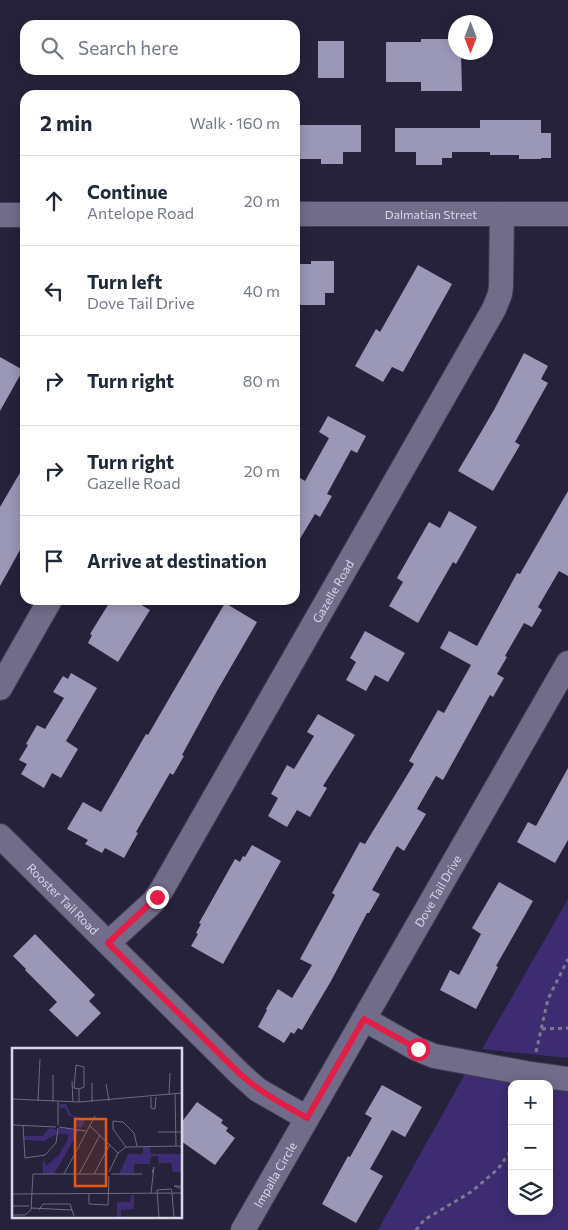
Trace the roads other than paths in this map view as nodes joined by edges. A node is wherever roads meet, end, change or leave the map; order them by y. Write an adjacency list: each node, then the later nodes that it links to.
1 (300, 214): 2 (street, Dalmatian Street)
2 (502, 214): 3 (street, Dalmatian Street); 10 (street, Gazelle Road)
3 (568, 214)
4 (0, 215): 5 (street)
5 (20, 215)
6 (47, 605): 8 (street)
7 (568, 663): 11 (street, Dove Tail Drive)
8 (0, 688)
9 (0, 836): 10 (street, Rooster Tail Road)
10 (108, 943): 13 (street, Rooster Tail Road)
11 (364, 1019): 12 (street); 13 (street, Dove Tail Drive)
12 (568, 1079)
13 (307, 1118): 14 (street, Impalla Circle)
14 (243, 1230)

